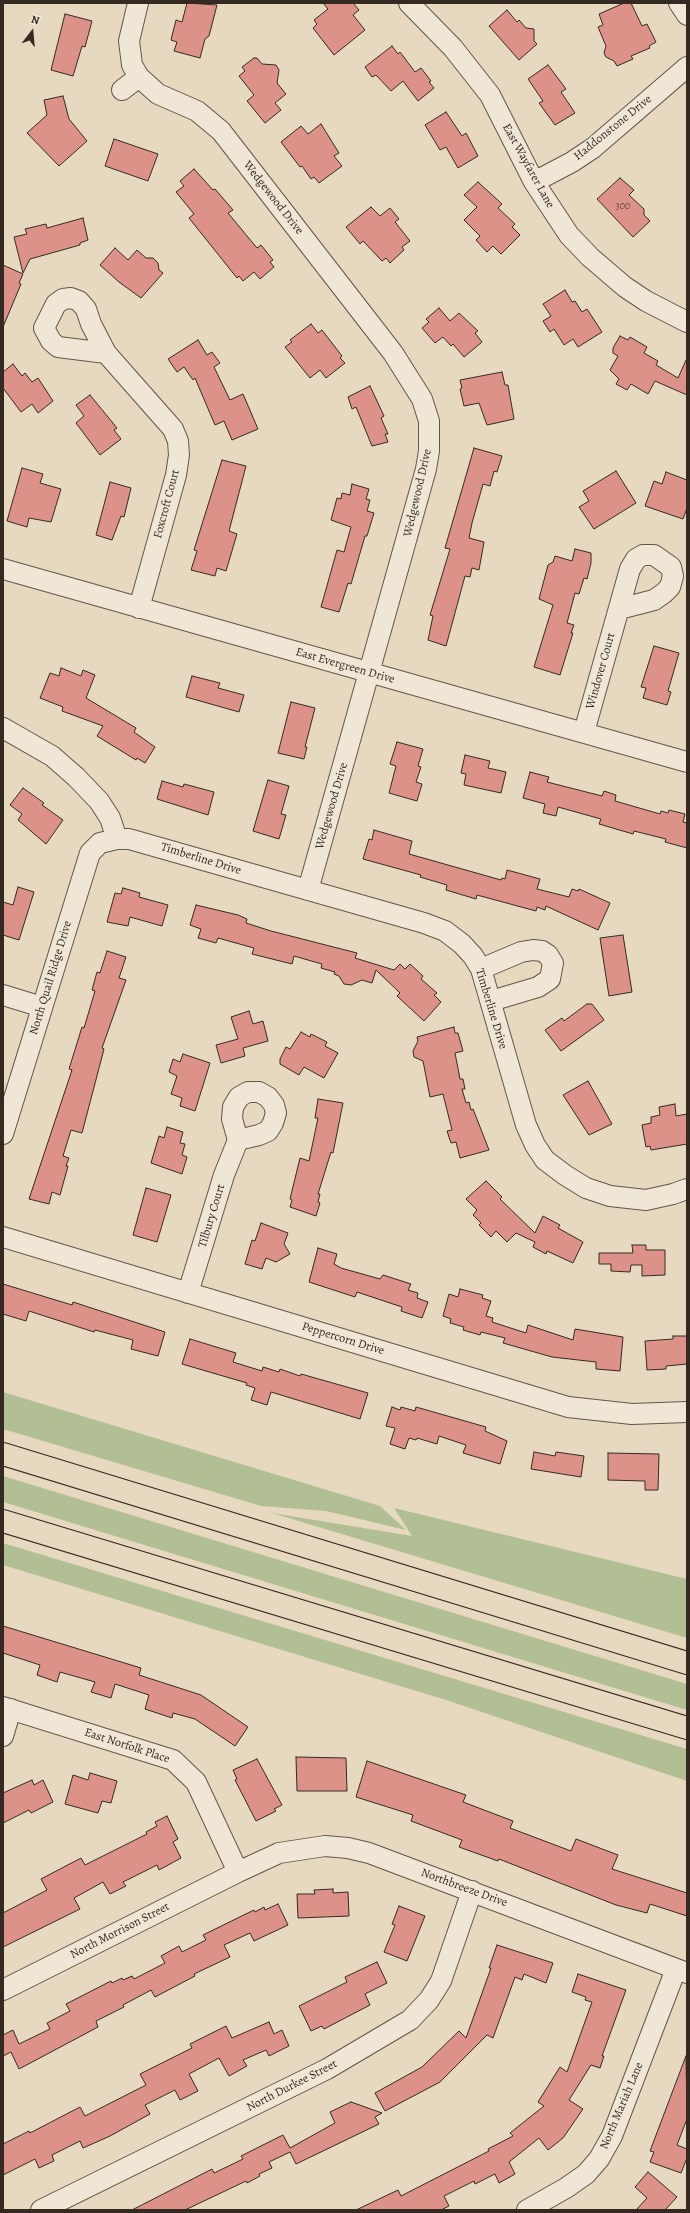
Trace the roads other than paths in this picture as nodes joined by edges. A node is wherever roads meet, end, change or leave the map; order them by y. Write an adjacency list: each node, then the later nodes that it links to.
1 (138, 3): 6 (street, Wedgewood Drive)
2 (410, 3): 8 (street, East Wayfarer Lane)
3 (679, 3): 4 (street)
4 (687, 15)
5 (687, 67): 8 (street, Haddonstone Drive)
6 (139, 78): 7 (street); 14 (street, Wedgewood Drive)
7 (122, 90)
8 (534, 182): 9 (street, East Wayfarer Lane)
9 (687, 322)
10 (106, 353): 12 (street, Foxcroft Court)
11 (3, 569): 12 (street, East Evergreen Drive)
12 (139, 608): 14 (street, East Evergreen Drive)
13 (619, 609): 16 (street, Windover Court)
14 (369, 673): 16 (street, East Evergreen Drive); 19 (street, Wedgewood Drive)
15 (3, 728): 18 (street)
16 (584, 732): 17 (street, East Evergreen Drive)
17 (687, 762)
18 (117, 839): 19 (street, Timberline Drive); 23 (street, North Quail Ridge Drive)
19 (308, 890): 20 (street, Timberline Drive)
20 (480, 969): 22 (street, Timberline Drive); 22 (street)
21 (3, 995): 23 (street)
22 (491, 1001): 26 (street, Timberline Drive)
23 (42, 1007): 24 (street, North Quail Ridge Drive)
24 (3, 1134)
25 (238, 1140): 28 (street, Tilbury Court)
26 (687, 1188)
27 (3, 1237): 28 (street, Peppercorn Drive)
28 (188, 1293): 29 (street, Peppercorn Drive)
29 (687, 1412)
30 (3, 1454): 32 (highway)
31 (3, 1521): 34 (highway)
32 (687, 1663)
33 (7, 1708): 35 (street); 36 (street, East Norfolk Place)
34 (687, 1728)
35 (3, 1736)
36 (238, 1872): 37 (street, Northbreeze Drive); 39 (street, North Morrison Street)
37 (472, 1891): 38 (street, Northbreeze Drive); 40 (street, North Durkee Street)
38 (682, 1971): 41 (street, North Mariah Lane)
39 (3, 1990)
40 (41, 2210)
41 (527, 2210)

